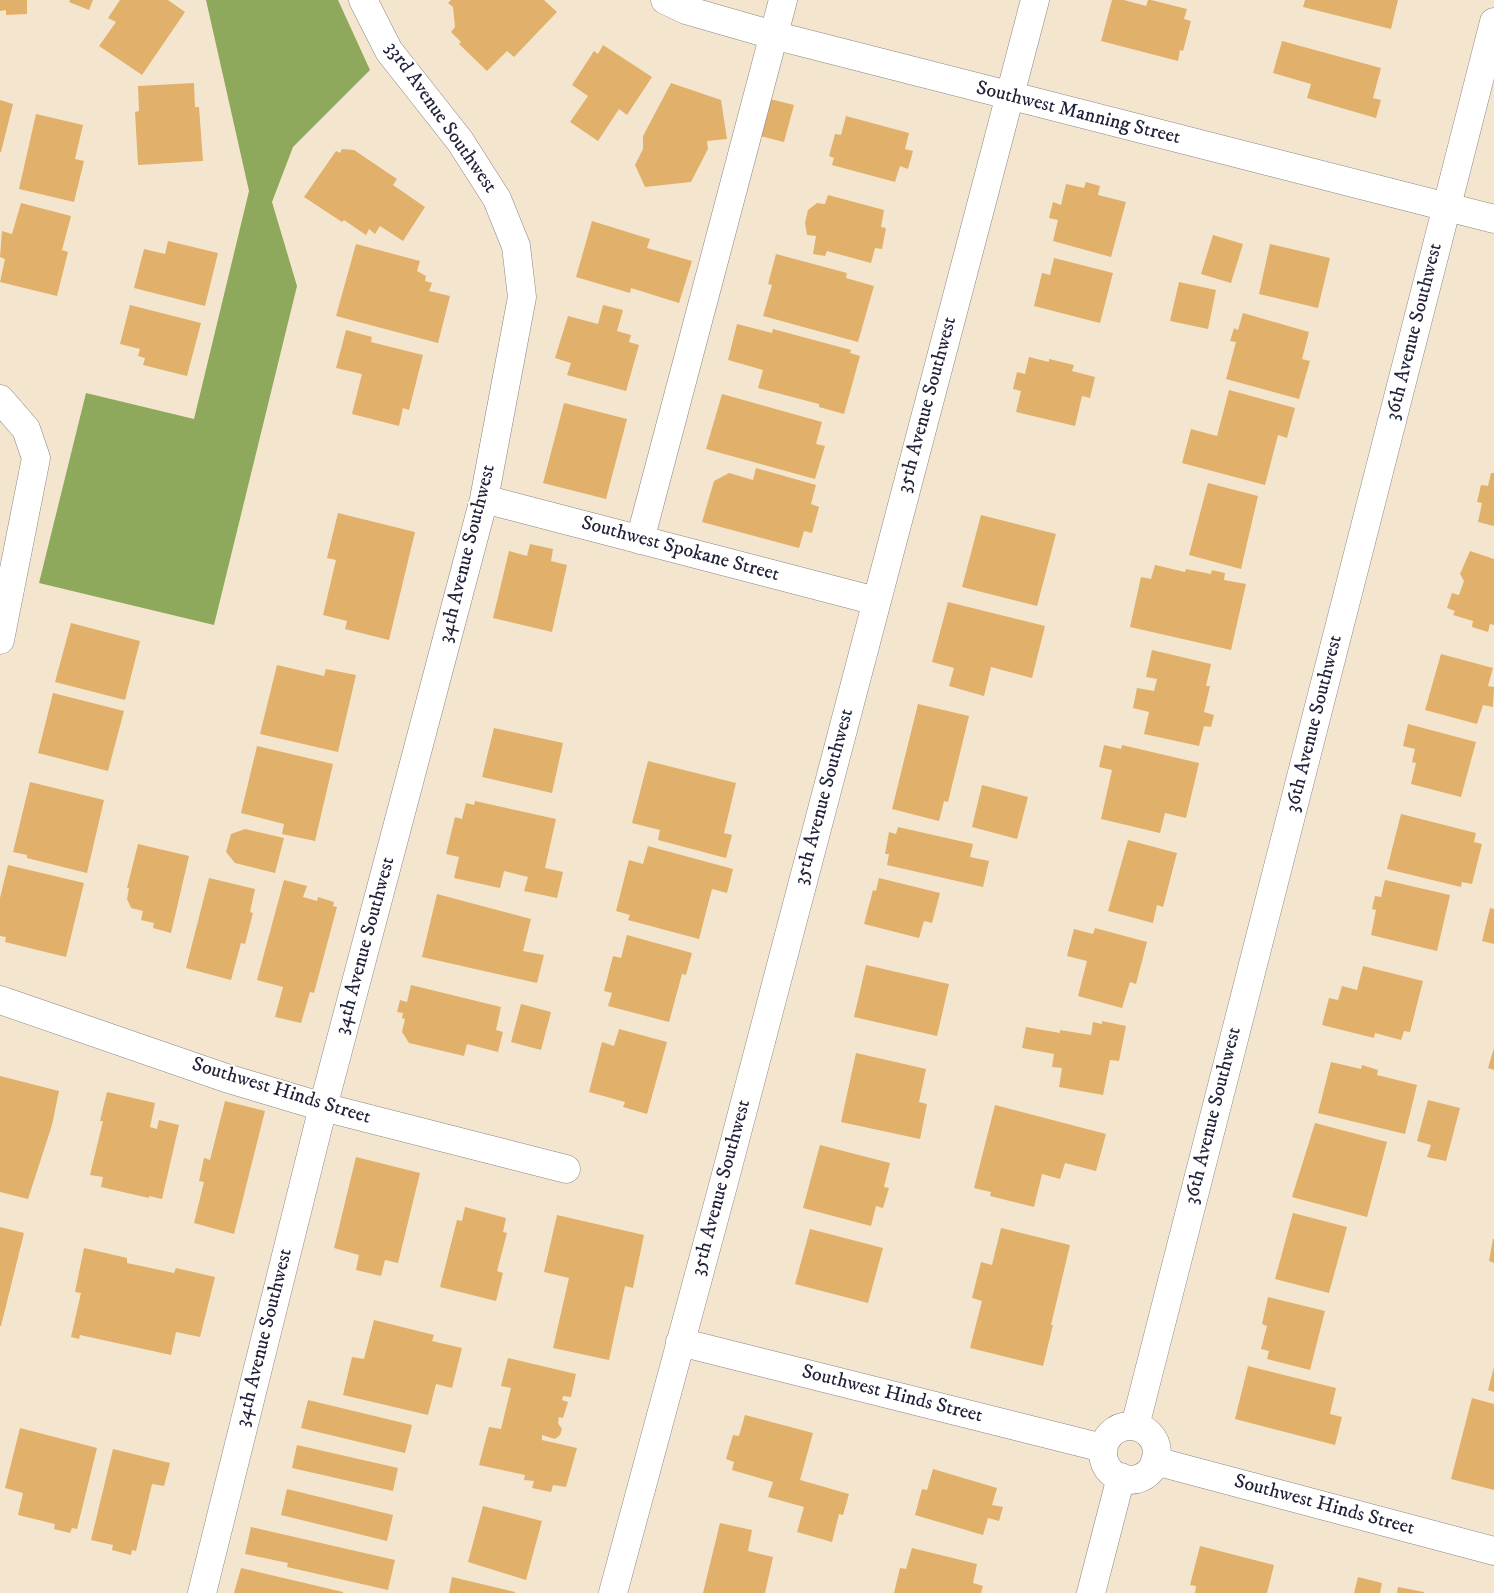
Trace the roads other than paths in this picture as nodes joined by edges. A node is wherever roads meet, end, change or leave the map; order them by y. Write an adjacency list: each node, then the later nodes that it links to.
1 (363, 0): 10 (street, 33rd Avenue Southwest)
2 (665, 0): 6 (street, Southwest Manning Street)
3 (783, 0): 6 (street)
4 (1035, 0): 7 (street, 35th Avenue Southwest)
5 (1494, 22): 8 (street, 36th Avenue Southwest)
6 (773, 35): 7 (street, Southwest Manning Street); 13 (street)
7 (1010, 96): 8 (street, Southwest Manning Street); 14 (street, 35th Avenue Southwest)
8 (1448, 207): 9 (street, Southwest Manning Street); 20 (street, 36th Avenue Southwest)
9 (1494, 219)
10 (522, 298): 12 (street, 34th Avenue Southwest)
11 (2, 401): 15 (street)
12 (484, 499): 13 (street, Southwest Spokane Street); 17 (street, 34th Avenue Southwest)
13 (640, 540): 14 (street, Southwest Spokane Street)
14 (876, 600): 19 (street, 35th Avenue Southwest)
15 (0, 640)
16 (0, 1000): 17 (street, Southwest Hinds Street)
17 (323, 1107): 18 (street, Southwest Hinds Street); 25 (street, 34th Avenue Southwest)
18 (566, 1169)
19 (680, 1342): 21 (street, Southwest Hinds Street); 26 (street, 35th Avenue Southwest)
20 (1135, 1426): 21 (street); 22 (street)
21 (1103, 1448): 23 (street)
22 (1155, 1461): 23 (street); 24 (street, Southwest Hinds Street)
23 (1121, 1477): 27 (street)
24 (1494, 1550)
25 (202, 1593)
26 (613, 1593)
27 (1091, 1593)

